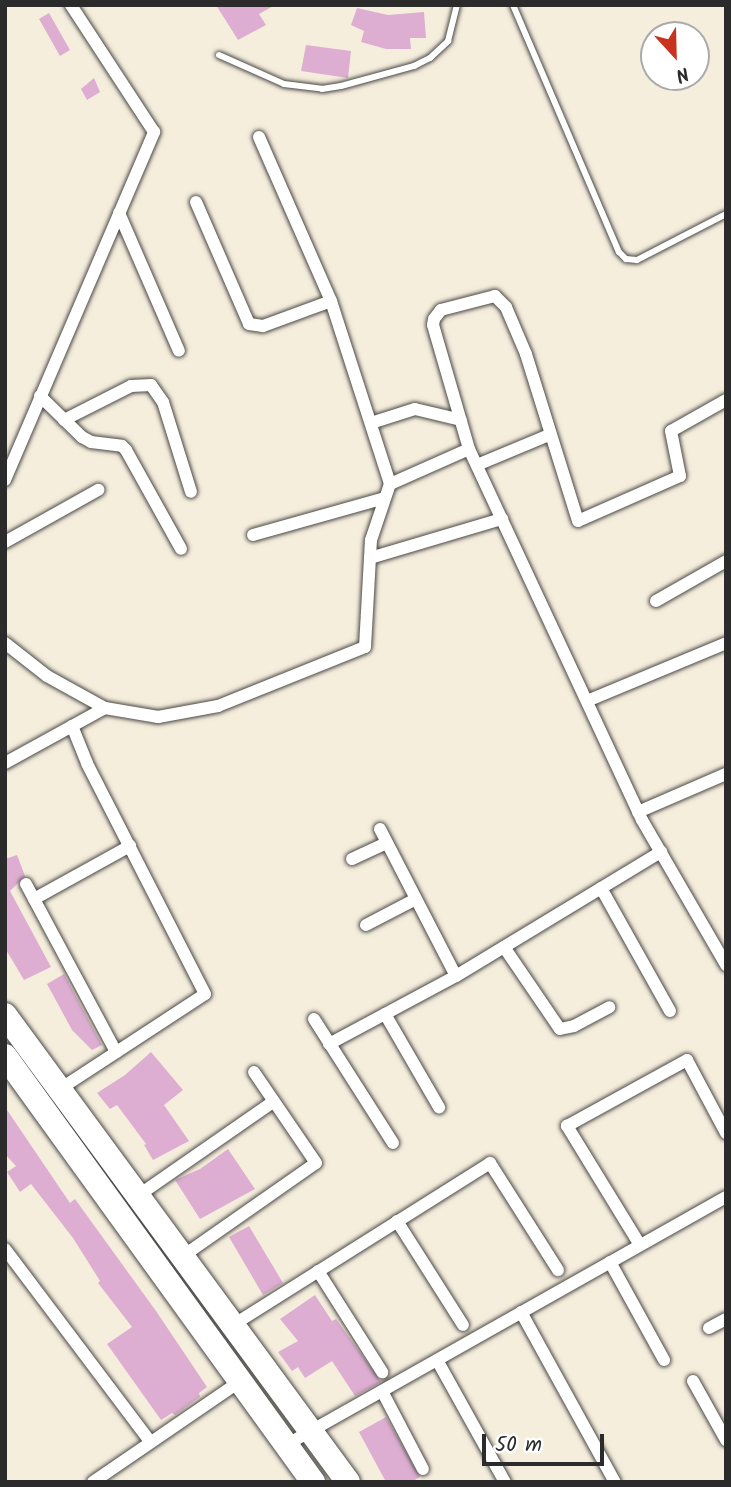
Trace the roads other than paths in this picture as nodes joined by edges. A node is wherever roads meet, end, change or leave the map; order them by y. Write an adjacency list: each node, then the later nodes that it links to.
1 (71, 5): 7 (street)
2 (457, 5): 4 (lane)
3 (513, 5): 8 (lane)
4 (219, 55)
5 (259, 137): 9 (street)
6 (196, 202): 9 (street)
7 (119, 214): 10 (street); 11 (street)
8 (726, 214)
9 (331, 301): 15 (street)
10 (179, 351)
11 (40, 396): 14 (street); 19 (street)
12 (724, 404): 16 (street)
13 (461, 419): 15 (street); 16 (street); 17 (street)
14 (64, 420): 22 (street); 27 (street)
15 (371, 423): 20 (street)
16 (549, 435): 18 (street)
17 (469, 449): 18 (street); 20 (street)
18 (477, 465): 24 (street)
19 (5, 480)
20 (390, 484): 23 (street)
21 (98, 489): 26 (street)
22 (191, 492)
23 (385, 498): 25 (street); 28 (street)
24 (502, 519): 28 (street); 33 (street)
25 (253, 535)
26 (5, 542)
27 (181, 549)
28 (370, 558): 34 (street)
29 (726, 561): 30 (street)
30 (656, 601)
31 (5, 643): 34 (street)
32 (726, 643): 33 (street)
33 (587, 701): 38 (street)
34 (105, 708): 35 (street)
35 (72, 726): 36 (street); 41 (street)
36 (5, 763)
37 (726, 774): 38 (street)
38 (638, 812): 42 (street)
39 (380, 829): 40 (street)
40 (387, 843): 43 (street); 47 (street)
41 (130, 846): 46 (street); 58 (street)
42 (661, 852): 45 (street); 50 (street)
43 (352, 859)
44 (26, 884): 46 (street)
45 (601, 888): 49 (street); 53 (street)
46 (34, 899): 58 (street)
47 (416, 899): 48 (street); 51 (street)
48 (366, 925)
49 (504, 947): 51 (street); 52 (street)
50 (726, 965)
51 (456, 976): 54 (street)
52 (609, 1007)
53 (670, 1011)
54 (385, 1014): 57 (street); 63 (street)
55 (5, 1015): 61 (highway)
56 (314, 1019): 57 (street)
57 (329, 1044): 65 (street)
58 (116, 1052): 61 (street)
59 (5, 1056): 84 (highway)
60 (254, 1072): 62 (street)
61 (60, 1089): 66 (highway)
62 (273, 1102): 66 (street); 71 (street)
63 (439, 1107)
64 (726, 1133): 69 (street)
65 (393, 1143)
66 (139, 1195): 71 (highway)
67 (726, 1197): 69 (street)
68 (397, 1222): 73 (street); 74 (street); 78 (street)
69 (640, 1245): 72 (street)
70 (5, 1249): 87 (street)
71 (183, 1256): 77 (highway)
72 (610, 1262): 75 (street); 81 (street)
73 (558, 1269)
74 (318, 1271): 77 (street); 82 (street)
75 (521, 1312): 80 (street); 97 (street)
76 (726, 1319): 79 (street)
77 (233, 1325): 86 (highway)
78 (463, 1325)
79 (709, 1328)
80 (437, 1360): 85 (street); 96 (street)
81 (664, 1360)
82 (382, 1372)
83 (693, 1381): 88 (street)
84 (239, 1382): 87 (street); 89 (highway)
85 (382, 1391): 86 (street); 91 (street)
86 (310, 1431): 89 (street); 95 (highway)
87 (149, 1440): 90 (street)
88 (726, 1440)
89 (286, 1445): 94 (highway)
90 (111, 1468): 92 (street); 93 (street)
91 (423, 1469)
92 (93, 1482)
93 (119, 1482)
94 (313, 1482)
95 (348, 1482)
96 (505, 1482)
97 (615, 1482)

